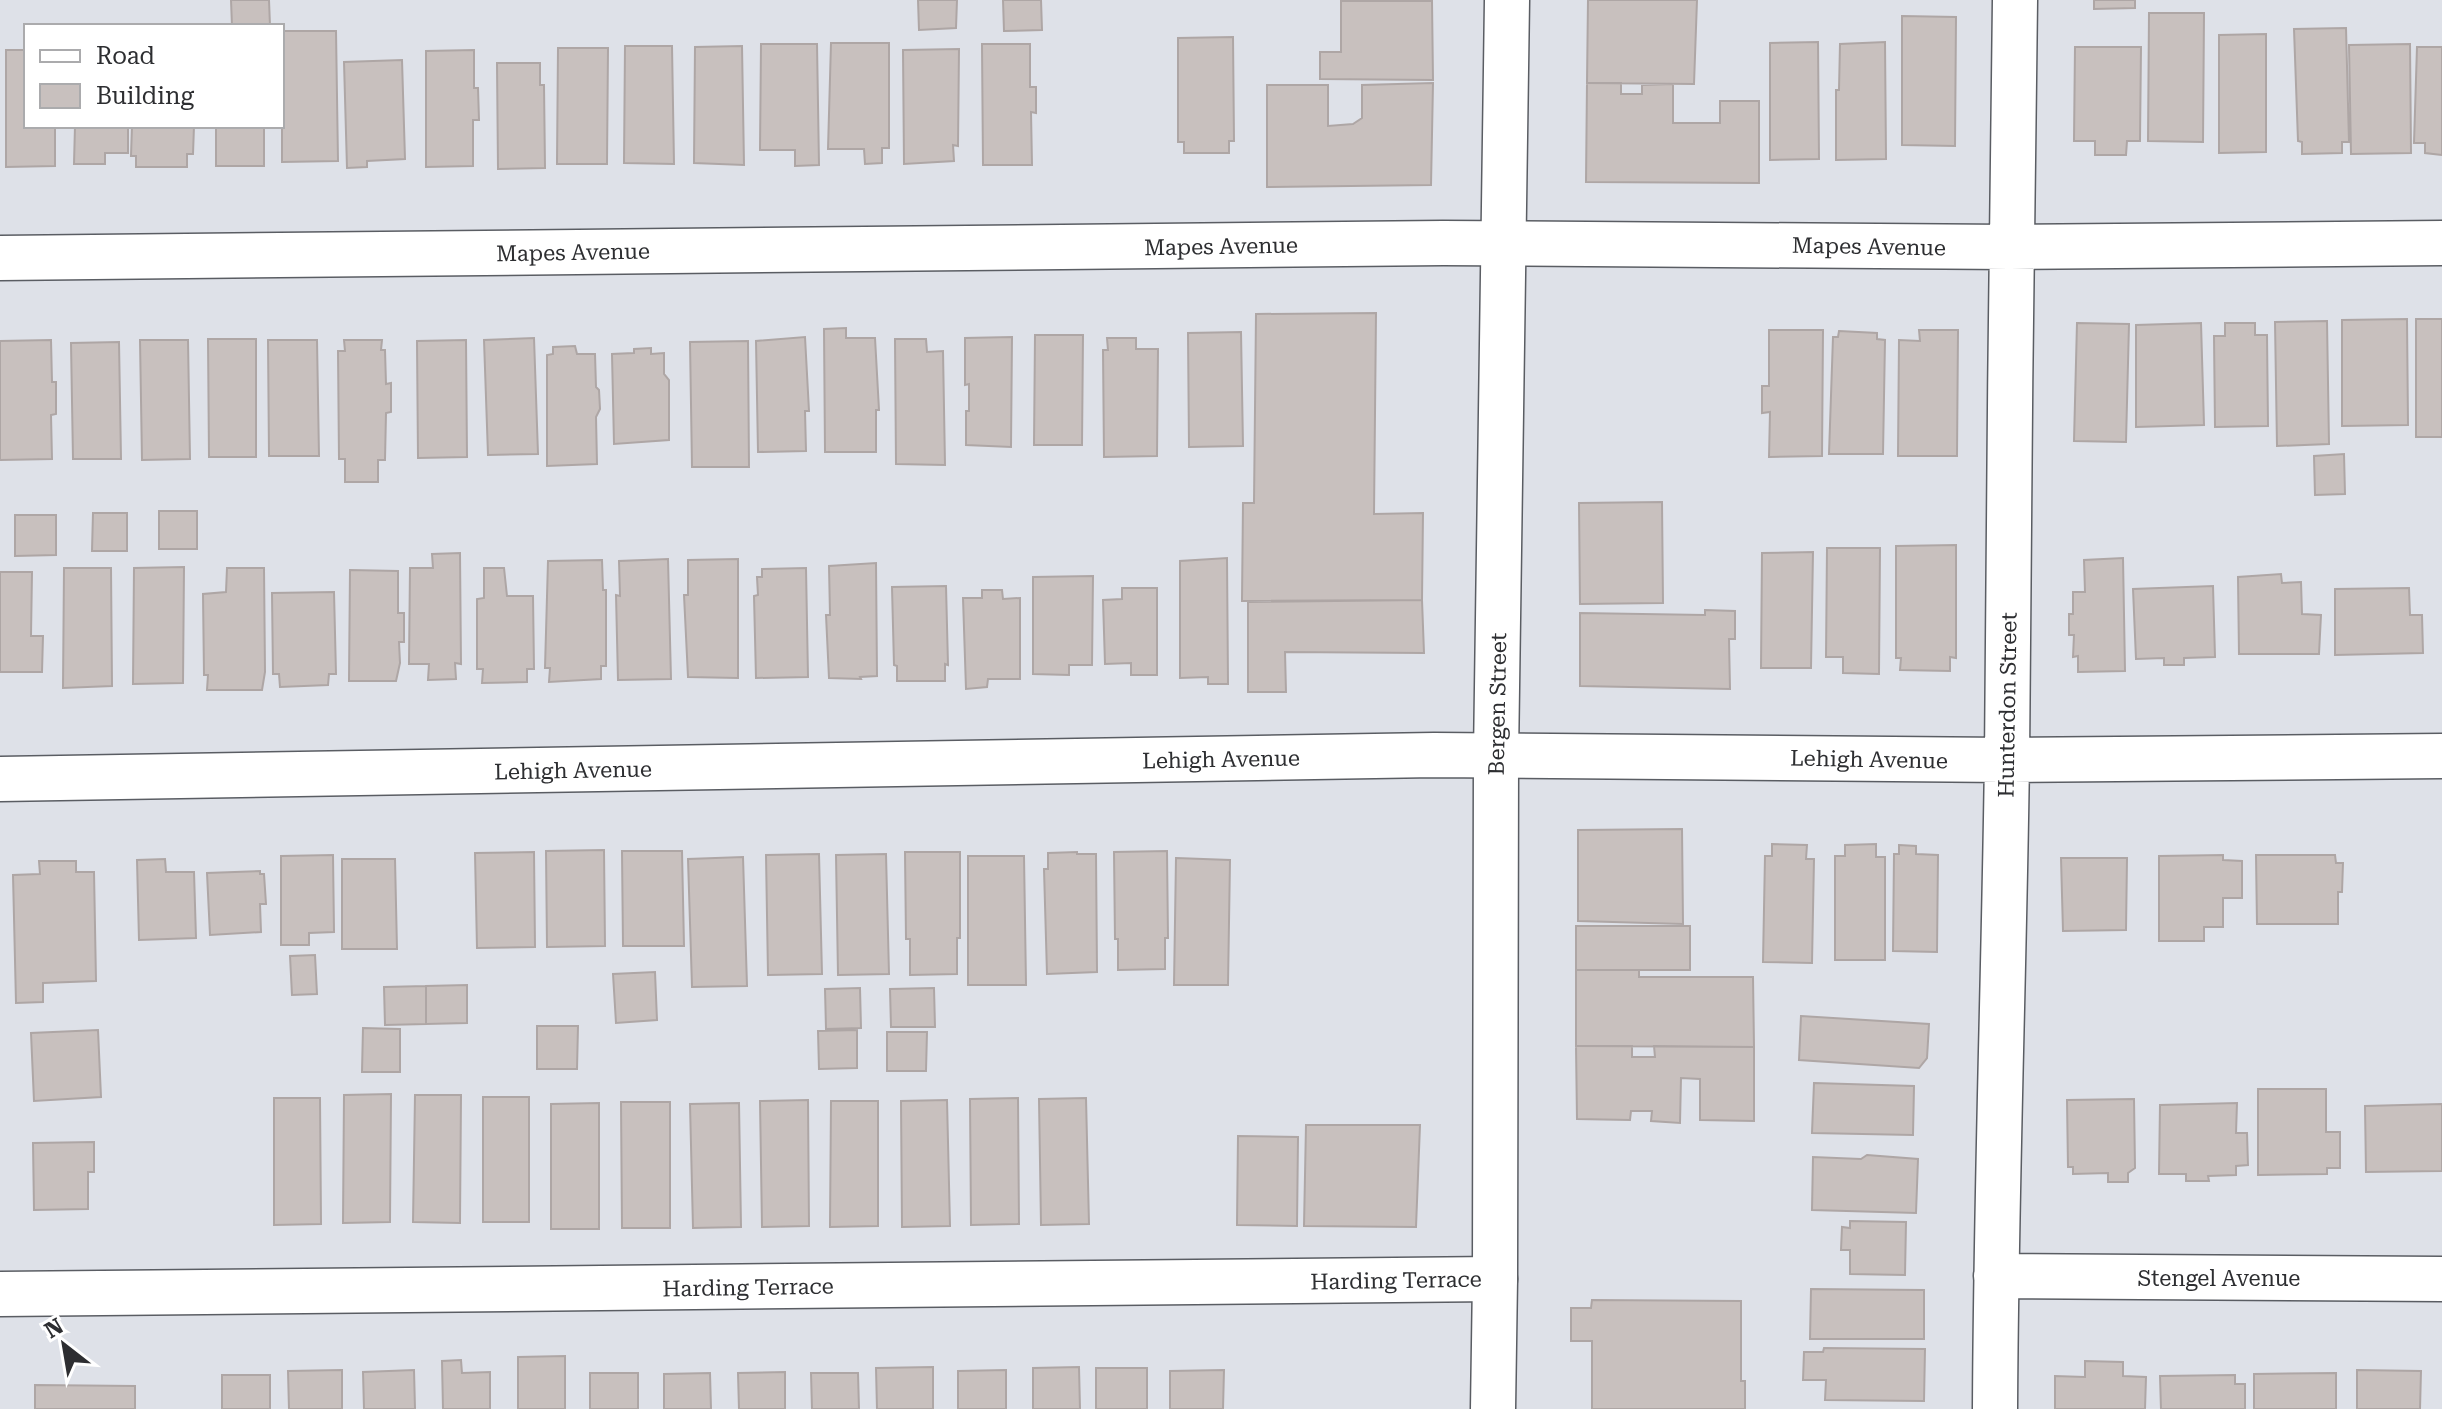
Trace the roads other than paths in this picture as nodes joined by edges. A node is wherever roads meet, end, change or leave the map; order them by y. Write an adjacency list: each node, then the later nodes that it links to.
1 (1507, 0): 4 (street, Bergen Street)
2 (2015, 0): 5 (street, Hunterdon Street)
3 (2442, 243): 5 (street, Mapes Avenue)
4 (1505, 245): 5 (street, Mapes Avenue); 6 (street, Mapes Avenue); 7 (street, Bergen Street)
5 (2010, 247): 9 (street, Hunterdon Street)
6 (0, 258)
7 (1496, 756): 9 (street, Lehigh Avenue); 10 (street, Lehigh Avenue); 12 (street, Bergen Street)
8 (2442, 756): 9 (street, Lehigh Avenue)
9 (2007, 760): 11 (street, Hunterdon Street)
10 (0, 779)
11 (1996, 1276): 13 (street, Stengel Avenue); 16 (street, Hunterdon Street)
12 (1495, 1279): 14 (street, Harding Terrace); 15 (street, Bergen Street)
13 (2442, 1279)
14 (0, 1294)
15 (1493, 1409)
16 (1995, 1409)

